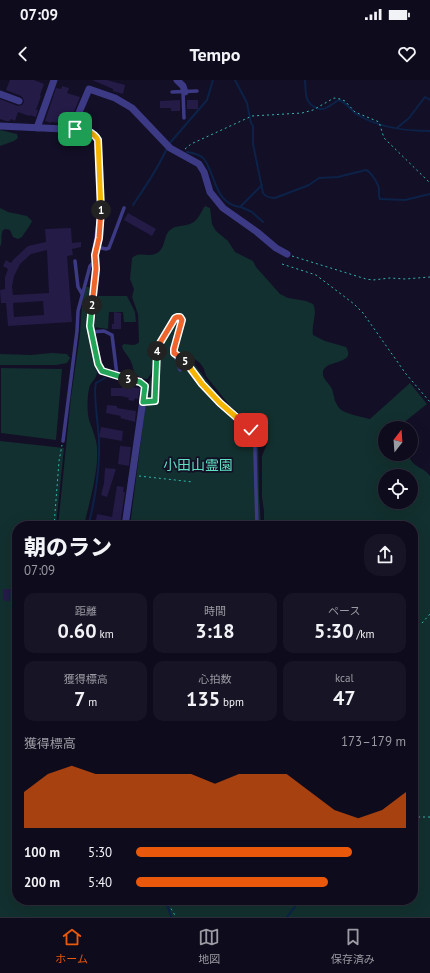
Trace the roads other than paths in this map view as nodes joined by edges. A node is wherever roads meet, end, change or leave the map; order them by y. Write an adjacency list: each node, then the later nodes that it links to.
1 (54, 80): 10 (street)
2 (177, 80): 5 (street)
3 (197, 91): 5 (lane)
4 (172, 92): 5 (lane)
5 (184, 92): 8 (lane)
6 (0, 94): 7 (street)
7 (19, 101)
8 (184, 118)
9 (0, 126): 10 (street)
10 (37, 128): 11 (street)
11 (72, 129): 13 (street); 14 (street)
12 (124, 208): 13 (lane)
13 (97, 247): 15 (street)
14 (287, 254)
15 (95, 260): 17 (lane); 18 (street)
16 (75, 261): 17 (lane)
17 (82, 294): 23 (lane)
18 (91, 332): 21 (street); 21 (lane)
19 (174, 353): 20 (lane); 22 (lane); 25 (lane)
20 (180, 370)
21 (117, 376): 22 (street)
22 (143, 402): 24 (street)
23 (63, 441)
24 (128, 521)
25 (257, 521)

